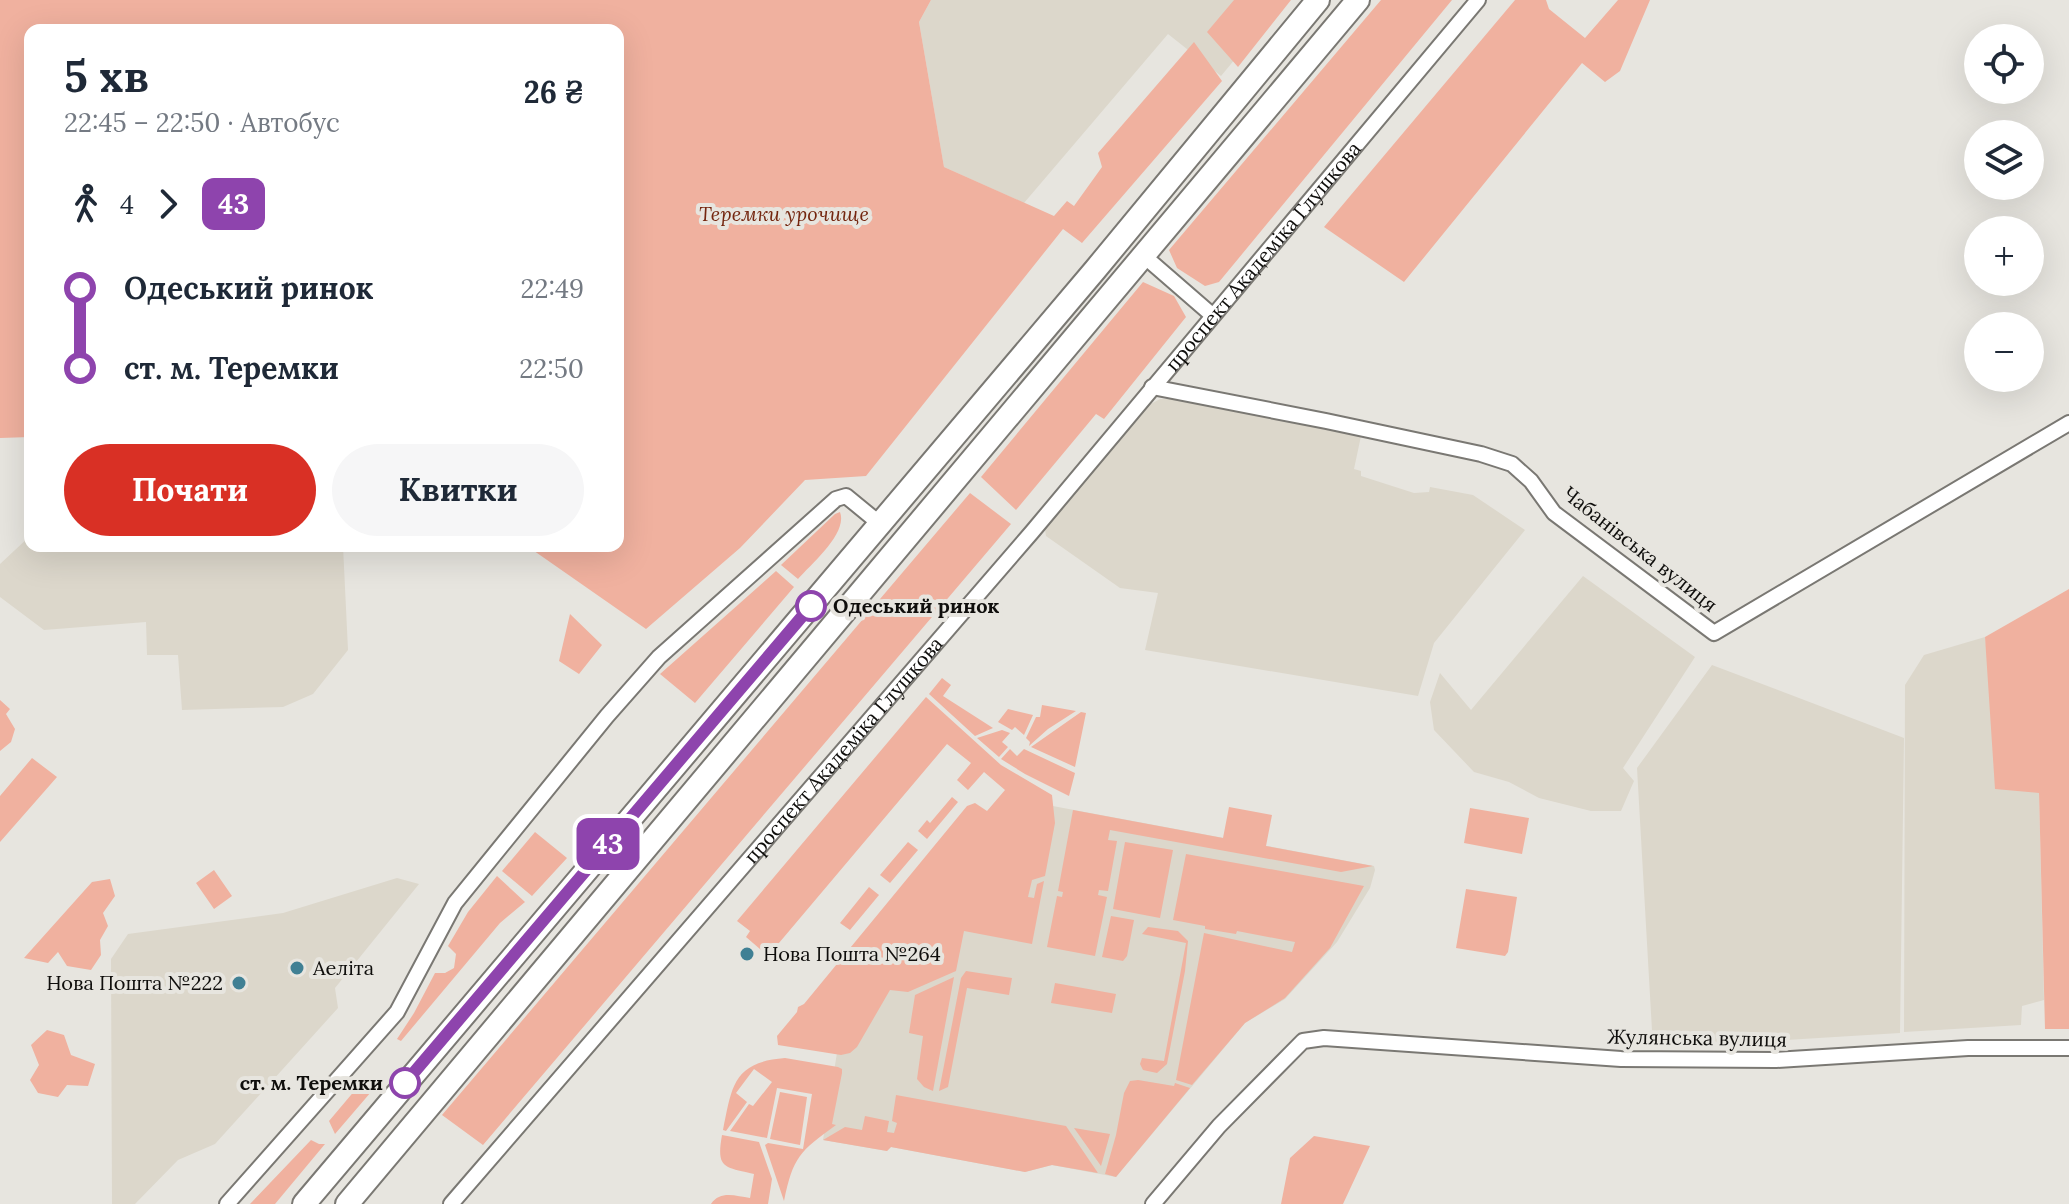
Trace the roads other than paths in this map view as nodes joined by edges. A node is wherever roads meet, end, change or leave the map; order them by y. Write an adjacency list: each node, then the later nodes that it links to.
1 (1318, 0): 8 (highway)
2 (1358, 0): 4 (highway)
3 (1478, 0): 5 (street, проспект Академіка Глушкова)
4 (1144, 256): 5 (street); 12 (highway)
5 (1212, 315): 6 (street, проспект Академіка Глушкова)
6 (1152, 387): 7 (street, Чабанівська вулиця); 13 (street, проспект Академіка Глушкова)
7 (2069, 423)
8 (879, 523): 10 (street); 11 (highway)
9 (2069, 1048): 14 (street, Жулянська вулиця)
10 (227, 1204)
11 (304, 1204)
12 (347, 1204)
13 (451, 1204)
14 (1153, 1204)

